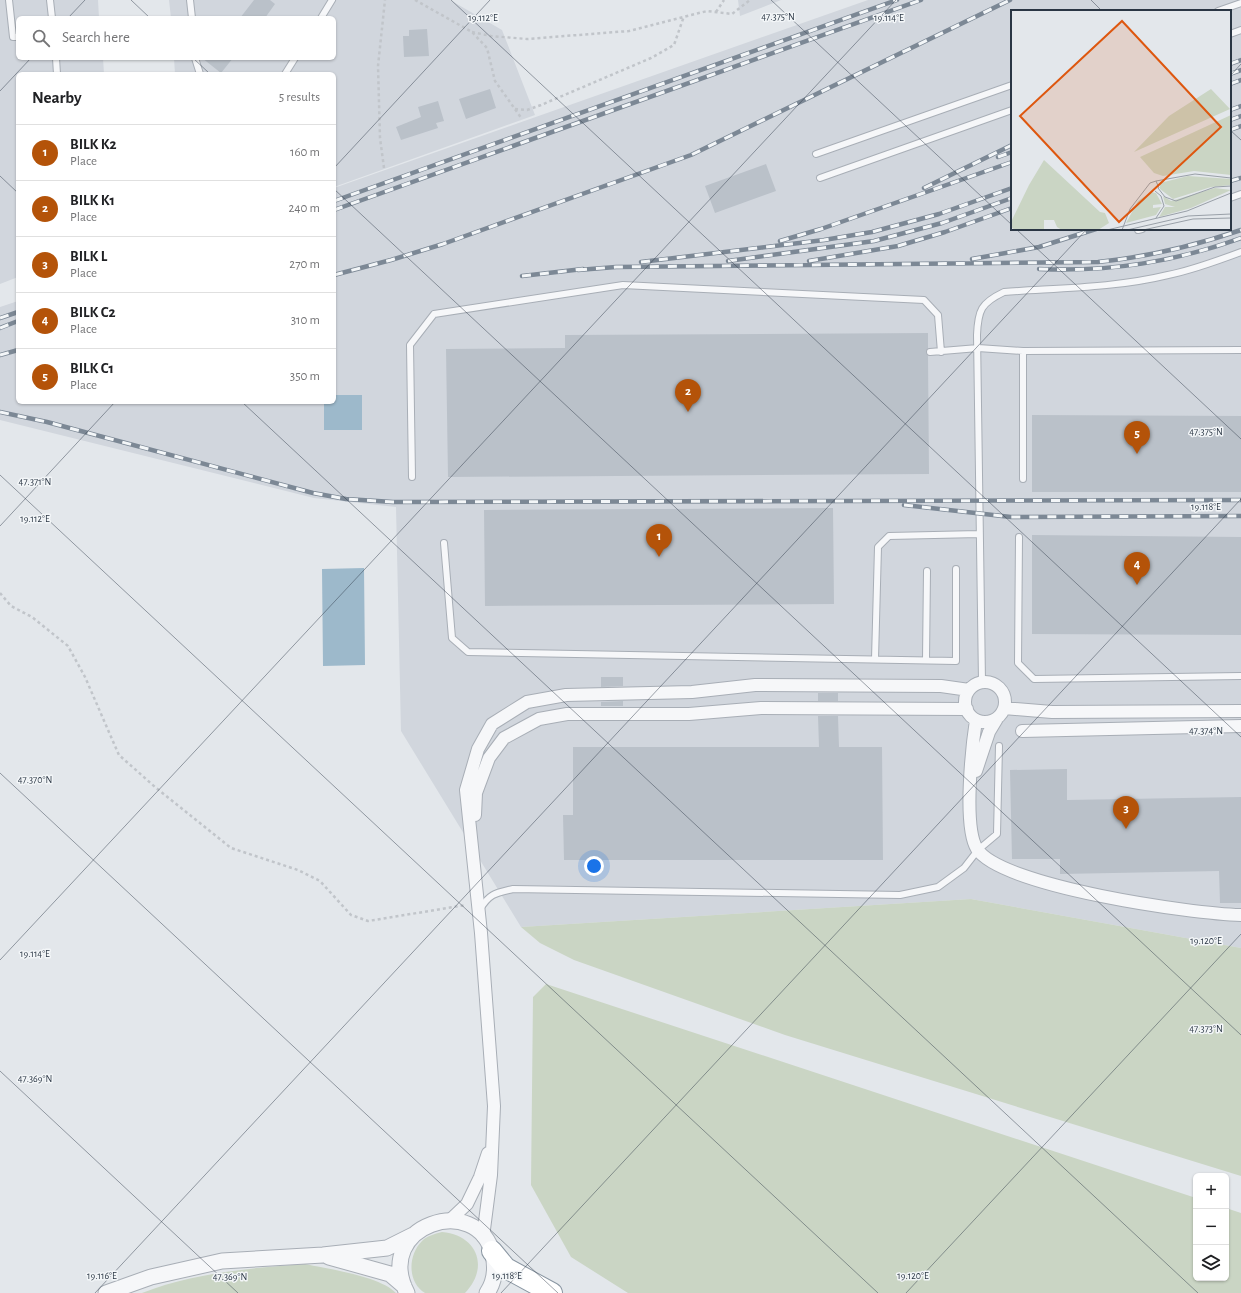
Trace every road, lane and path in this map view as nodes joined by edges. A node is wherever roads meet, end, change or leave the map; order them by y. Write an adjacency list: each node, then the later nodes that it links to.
1 (9, 0): 19 (lane)
2 (50, 0): 12 (lane)
3 (190, 0): 13 (lane)
4 (332, 0): 14 (lane)
5 (385, 0): 31 (path)
6 (415, 0): 17 (path)
7 (724, 0): 11 (path)
8 (750, 0): 11 (path)
9 (1241, 3): 10 (lane)
10 (1221, 10)
11 (716, 12): 15 (path)
12 (52, 16)
13 (192, 16)
14 (322, 16)
15 (684, 16): 17 (path); 27 (path)
16 (1241, 30): 18 (lane)
17 (472, 32): 27 (path)
18 (1231, 34)
19 (16, 37)
20 (56, 60): 23 (lane)
21 (196, 60): 24 (lane)
22 (294, 60): 25 (lane)
23 (57, 72)
24 (199, 72)
25 (286, 72)
26 (1011, 85): 30 (lane)
27 (515, 109): 29 (path)
28 (1011, 110): 32 (lane)
29 (522, 119)
30 (816, 154)
31 (384, 168)
32 (820, 178)
33 (1241, 194): 34 (lane)
34 (1231, 198)
35 (1241, 252): 36 (lane)
36 (978, 348): 37 (lane); 40 (lane); 43 (lane)
37 (1022, 350): 38 (lane); 42 (lane)
38 (1241, 350)
39 (930, 352): 40 (lane)
40 (941, 352): 41 (lane)
41 (412, 477)
42 (1023, 479)
43 (980, 534): 49 (lane); 52 (lane)
44 (1019, 537): 51 (lane)
45 (444, 543): 49 (lane)
46 (956, 569): 50 (lane)
47 (927, 571): 50 (lane)
48 (0, 593): 64 (path)
49 (875, 659): 50 (lane)
50 (926, 660)
51 (1241, 676)
52 (982, 682): 53 (street); 56 (street)
53 (969, 690): 54 (street); 62 (street)
54 (967, 709): 57 (street); 62 (street)
55 (1241, 711): 56 (street)
56 (1001, 713): 57 (street); 61 (street)
57 (976, 720): 61 (street)
58 (1241, 726): 59 (street)
59 (1022, 731)
60 (999, 746): 63 (lane)
61 (971, 791): 63 (street)
62 (473, 844): 64 (street)
63 (978, 850): 64 (lane); 65 (street)
64 (479, 906): 66 (street)
65 (1241, 915)
66 (492, 1143): 67 (street); 69 (street)
67 (449, 1220): 68 (street); 69 (street)
68 (413, 1235): 70 (street); 71 (street)
69 (488, 1244): 73 (street); 74 (highway)
70 (323, 1255): 71 (street); 72 (street)
71 (406, 1289)
72 (106, 1293)
73 (487, 1293)
74 (552, 1293)

